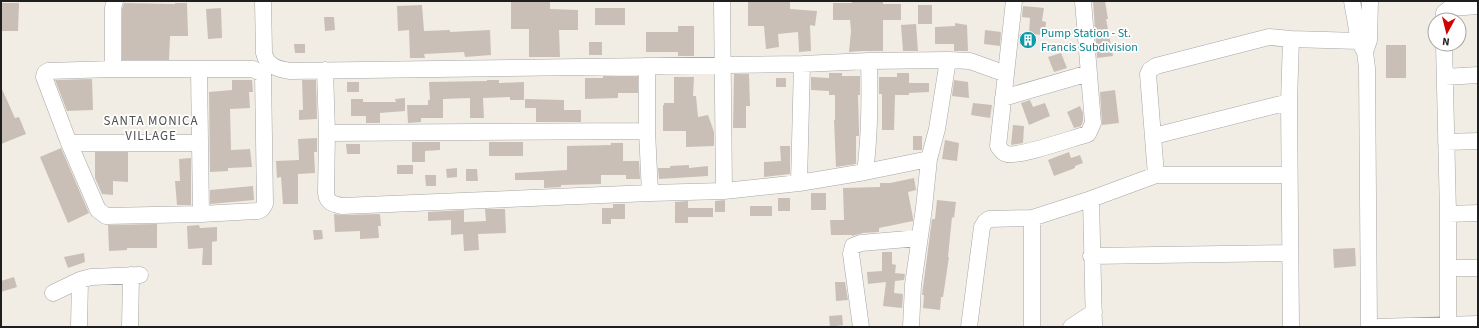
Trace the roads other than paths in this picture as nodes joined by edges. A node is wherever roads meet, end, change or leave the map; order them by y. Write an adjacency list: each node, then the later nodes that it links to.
1 (115, 1): 18 (street)
2 (263, 1): 20 (street)
3 (722, 1): 16 (street)
4 (1014, 1): 22 (street)
5 (1083, 1): 21 (street)
6 (1352, 1): 11 (street)
7 (1370, 1): 11 (street)
8 (1478, 6): 9 (street)
9 (1445, 12)
10 (1292, 39): 11 (street); 26 (street); 29 (street)
11 (1365, 44): 64 (street)
12 (1444, 52): 24 (street)
13 (869, 60): 14 (street); 15 (street); 35 (street)
14 (948, 60): 22 (street); 34 (street)
15 (802, 64): 16 (street); 38 (street)
16 (723, 65): 17 (street); 39 (street)
17 (647, 66): 20 (street); 27 (street)
18 (113, 69): 19 (street); 32 (street)
19 (199, 70): 33 (street); 42 (street)
20 (326, 70): 28 (street)
21 (1089, 73): 25 (street); 25 (street)
22 (1006, 74): 25 (street)
23 (1478, 75): 24 (street)
24 (1445, 77): 31 (street)
25 (1003, 98)
26 (1289, 102): 29 (street); 37 (street)
27 (647, 131): 28 (street); 40 (street)
28 (327, 133): 40 (street)
29 (1154, 136): 36 (street)
30 (1478, 141): 31 (street)
31 (1446, 142): 43 (street)
32 (69, 143): 33 (street); 42 (street)
33 (200, 143): 42 (street)
34 (929, 158): 35 (street); 46 (street)
35 (864, 172): 38 (street)
36 (1156, 175): 37 (street); 41 (street)
37 (1289, 175): 47 (street)
38 (799, 183): 39 (street)
39 (724, 191): 40 (street)
40 (650, 193)
41 (1091, 199): 45 (street); 48 (street)
42 (201, 214)
43 (1448, 214): 44 (street); 49 (street)
44 (1478, 214)
45 (1032, 218): 60 (street); 61 (street)
46 (919, 238): 55 (street); 56 (street)
47 (1290, 253): 48 (street); 63 (street)
48 (1091, 256): 53 (street)
49 (1448, 268): 50 (street); 57 (street)
50 (1478, 268)
51 (80, 280): 52 (street); 58 (street); 59 (street)
52 (53, 293)
53 (1094, 319): 62 (street)
54 (1478, 324): 57 (street)
55 (908, 325)
56 (864, 326)
57 (1448, 326): 65 (street)
58 (79, 327)
59 (130, 327)
60 (969, 327)
61 (1032, 327)
62 (1071, 327)
63 (1291, 327)
64 (1369, 327)
65 (1376, 327)

